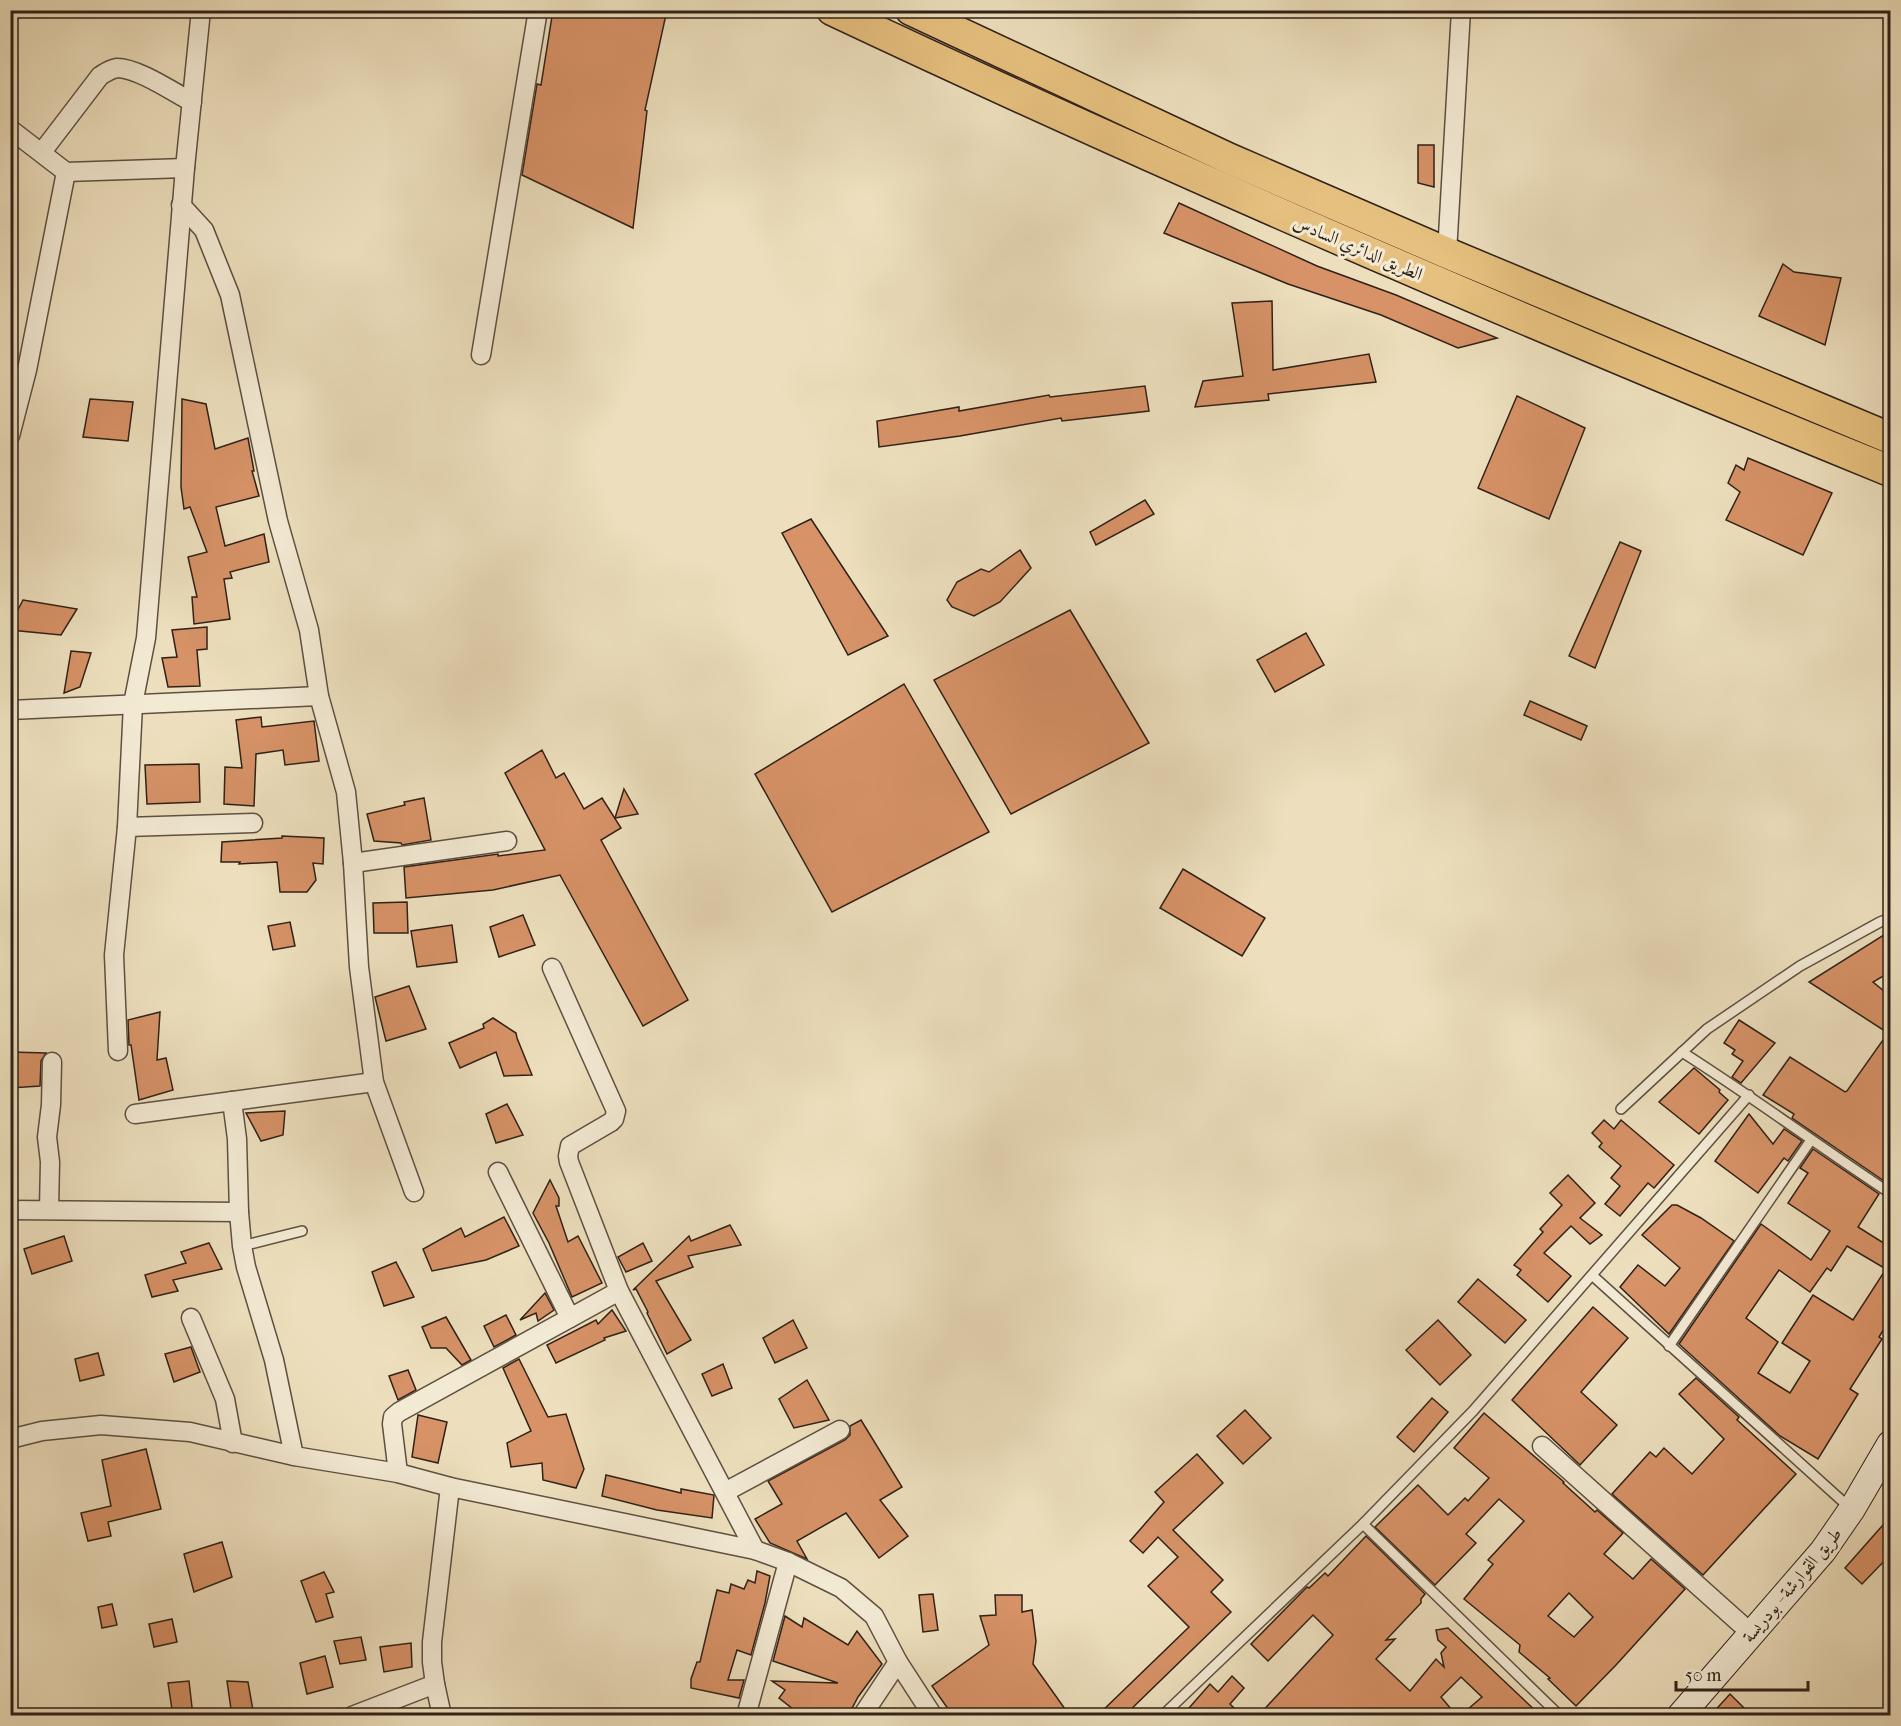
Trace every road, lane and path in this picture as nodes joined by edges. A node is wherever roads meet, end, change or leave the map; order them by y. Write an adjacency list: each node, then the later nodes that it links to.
1 (201, 10): 6 (street)
2 (538, 10): 13 (street)
3 (832, 10): 16 (highway, الطريق الدائري السادس)
4 (911, 10): 12 (highway, الطريق الدائري السادس)
5 (1461, 10): 12 (street)
6 (192, 102): 8 (street); 9 (street)
7 (10, 129): 8 (street)
8 (42, 152): 10 (street)
9 (185, 168): 10 (street); 11 (street)
10 (66, 172): 14 (street)
11 (181, 205): 17 (street); 18 (street)
12 (1447, 253): 15 (highway, الطريق الدائري السادس)
13 (482, 355)
14 (10, 436)
15 (1890, 438)
16 (1890, 471)
17 (319, 696): 18 (street); 23 (street)
18 (133, 704): 19 (street); 21 (street)
19 (11, 709)
20 (254, 824): 21 (street)
21 (127, 826): 26 (street)
22 (507, 842): 23 (street)
23 (353, 863): 29 (street)
24 (1890, 918): 27 (lane)
25 (552, 968): 44 (street)
26 (118, 1051)
27 (1682, 1052): 30 (lane); 32 (lane)
28 (52, 1062): 38 (street)
29 (374, 1082): 31 (street); 36 (street)
30 (1749, 1095): 34 (lane); 43 (lane)
31 (232, 1101): 33 (street); 40 (street)
32 (1621, 1108)
33 (135, 1114)
34 (1811, 1140): 37 (lane); 47 (lane)
35 (498, 1172): 46 (street)
36 (414, 1192)
37 (1890, 1193)
38 (49, 1209): 39 (street); 40 (street)
39 (10, 1210)
40 (239, 1212): 42 (street)
41 (302, 1231): 42 (lane)
42 (242, 1246): 53 (street)
43 (1593, 1276): 47 (lane); 58 (lane)
44 (619, 1291): 46 (street); 56 (street)
45 (191, 1318): 50 (street)
46 (570, 1318): 54 (street)
47 (1669, 1346): 57 (lane)
48 (840, 1430): 56 (street)
49 (10, 1439): 50 (street)
50 (233, 1443): 53 (street)
51 (1890, 1444): 57 (main road, طريق القوارشة - بودريسة)
52 (1542, 1446): 61 (street)
53 (294, 1456): 54 (street)
54 (399, 1473): 55 (street)
55 (450, 1486): 59 (street); 63 (street)
56 (725, 1492): 59 (street)
57 (1852, 1509): 61 (main road, طريق القوارشة - بودريسة)
58 (1363, 1524): 69 (lane); 70 (lane)
59 (755, 1550): 60 (street)
60 (788, 1562): 62 (street); 66 (street)
61 (1752, 1634): 71 (main road, طريق القوارشة - بودريسة)
62 (898, 1662): 67 (street); 68 (street)
63 (435, 1684): 64 (street); 65 (street)
64 (352, 1716)
65 (442, 1716)
66 (746, 1716)
67 (862, 1716)
68 (933, 1716)
69 (1162, 1716)
70 (1560, 1716)
71 (1680, 1716)

